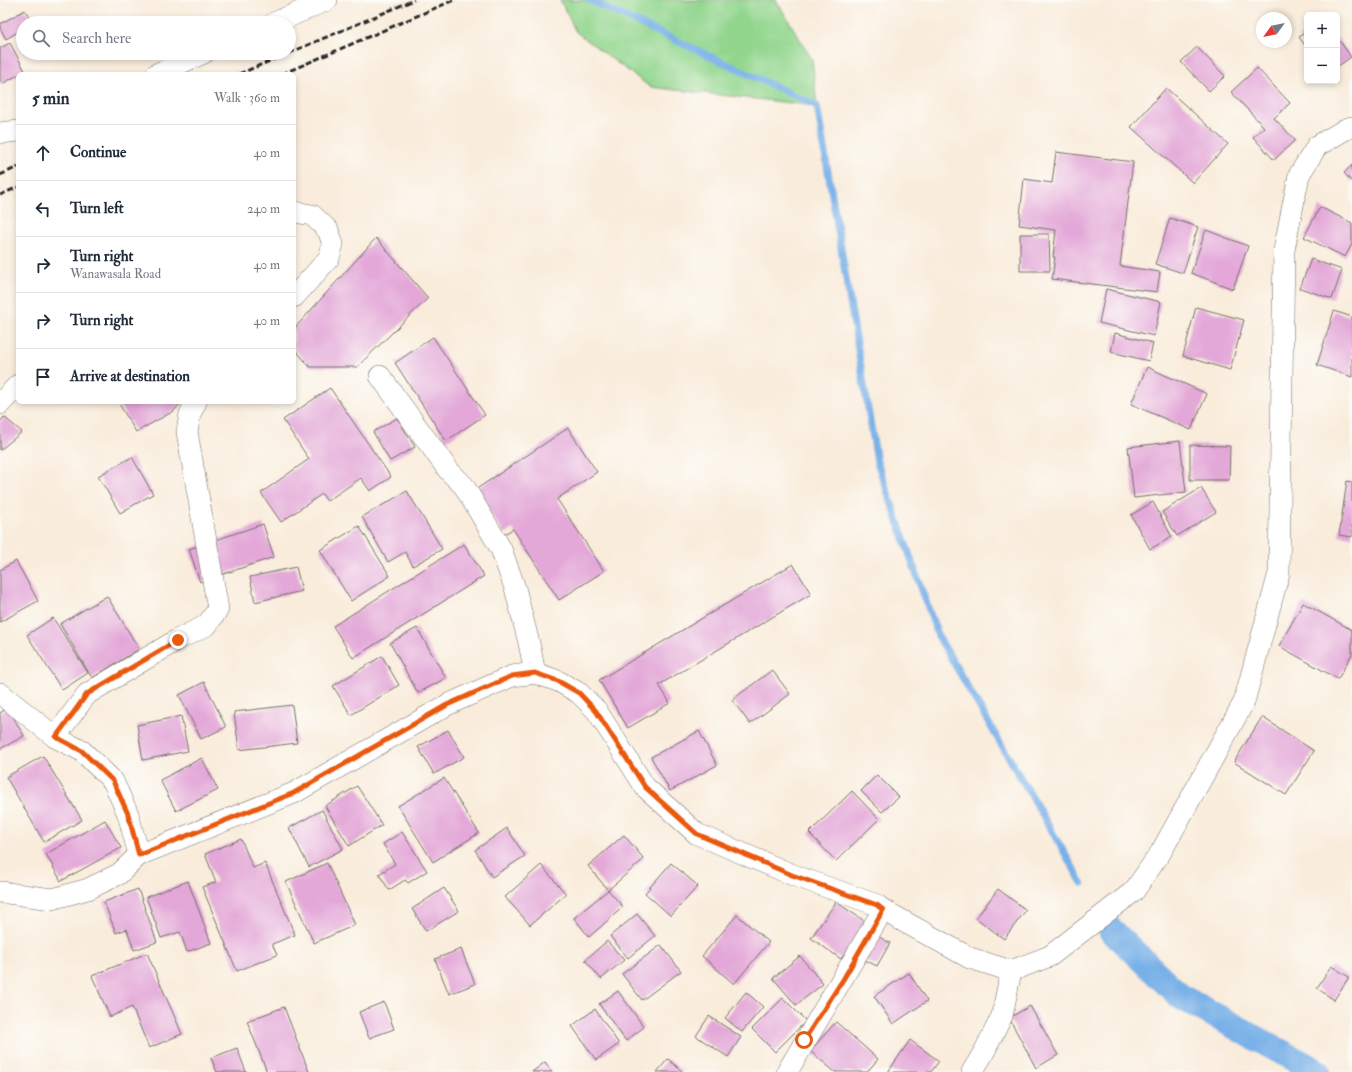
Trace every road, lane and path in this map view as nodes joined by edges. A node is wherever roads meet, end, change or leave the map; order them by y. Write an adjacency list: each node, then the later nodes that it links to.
1 (327, 0): 2 (street)
2 (290, 16)
3 (188, 60): 4 (street)
4 (161, 72)
5 (1352, 127): 20 (street)
6 (16, 130): 7 (street)
7 (0, 133)
8 (296, 212): 9 (street)
9 (296, 294)
10 (380, 376): 14 (street)
11 (16, 387): 12 (street)
12 (0, 404)
13 (195, 404): 16 (street)
14 (535, 673): 17 (street); 19 (street)
15 (0, 693): 16 (street)
16 (56, 737): 17 (street)
17 (139, 855): 18 (street)
18 (0, 892)
19 (883, 910): 20 (street); 21 (street)
20 (1011, 971): 22 (street)
21 (787, 1072)
22 (972, 1072)

